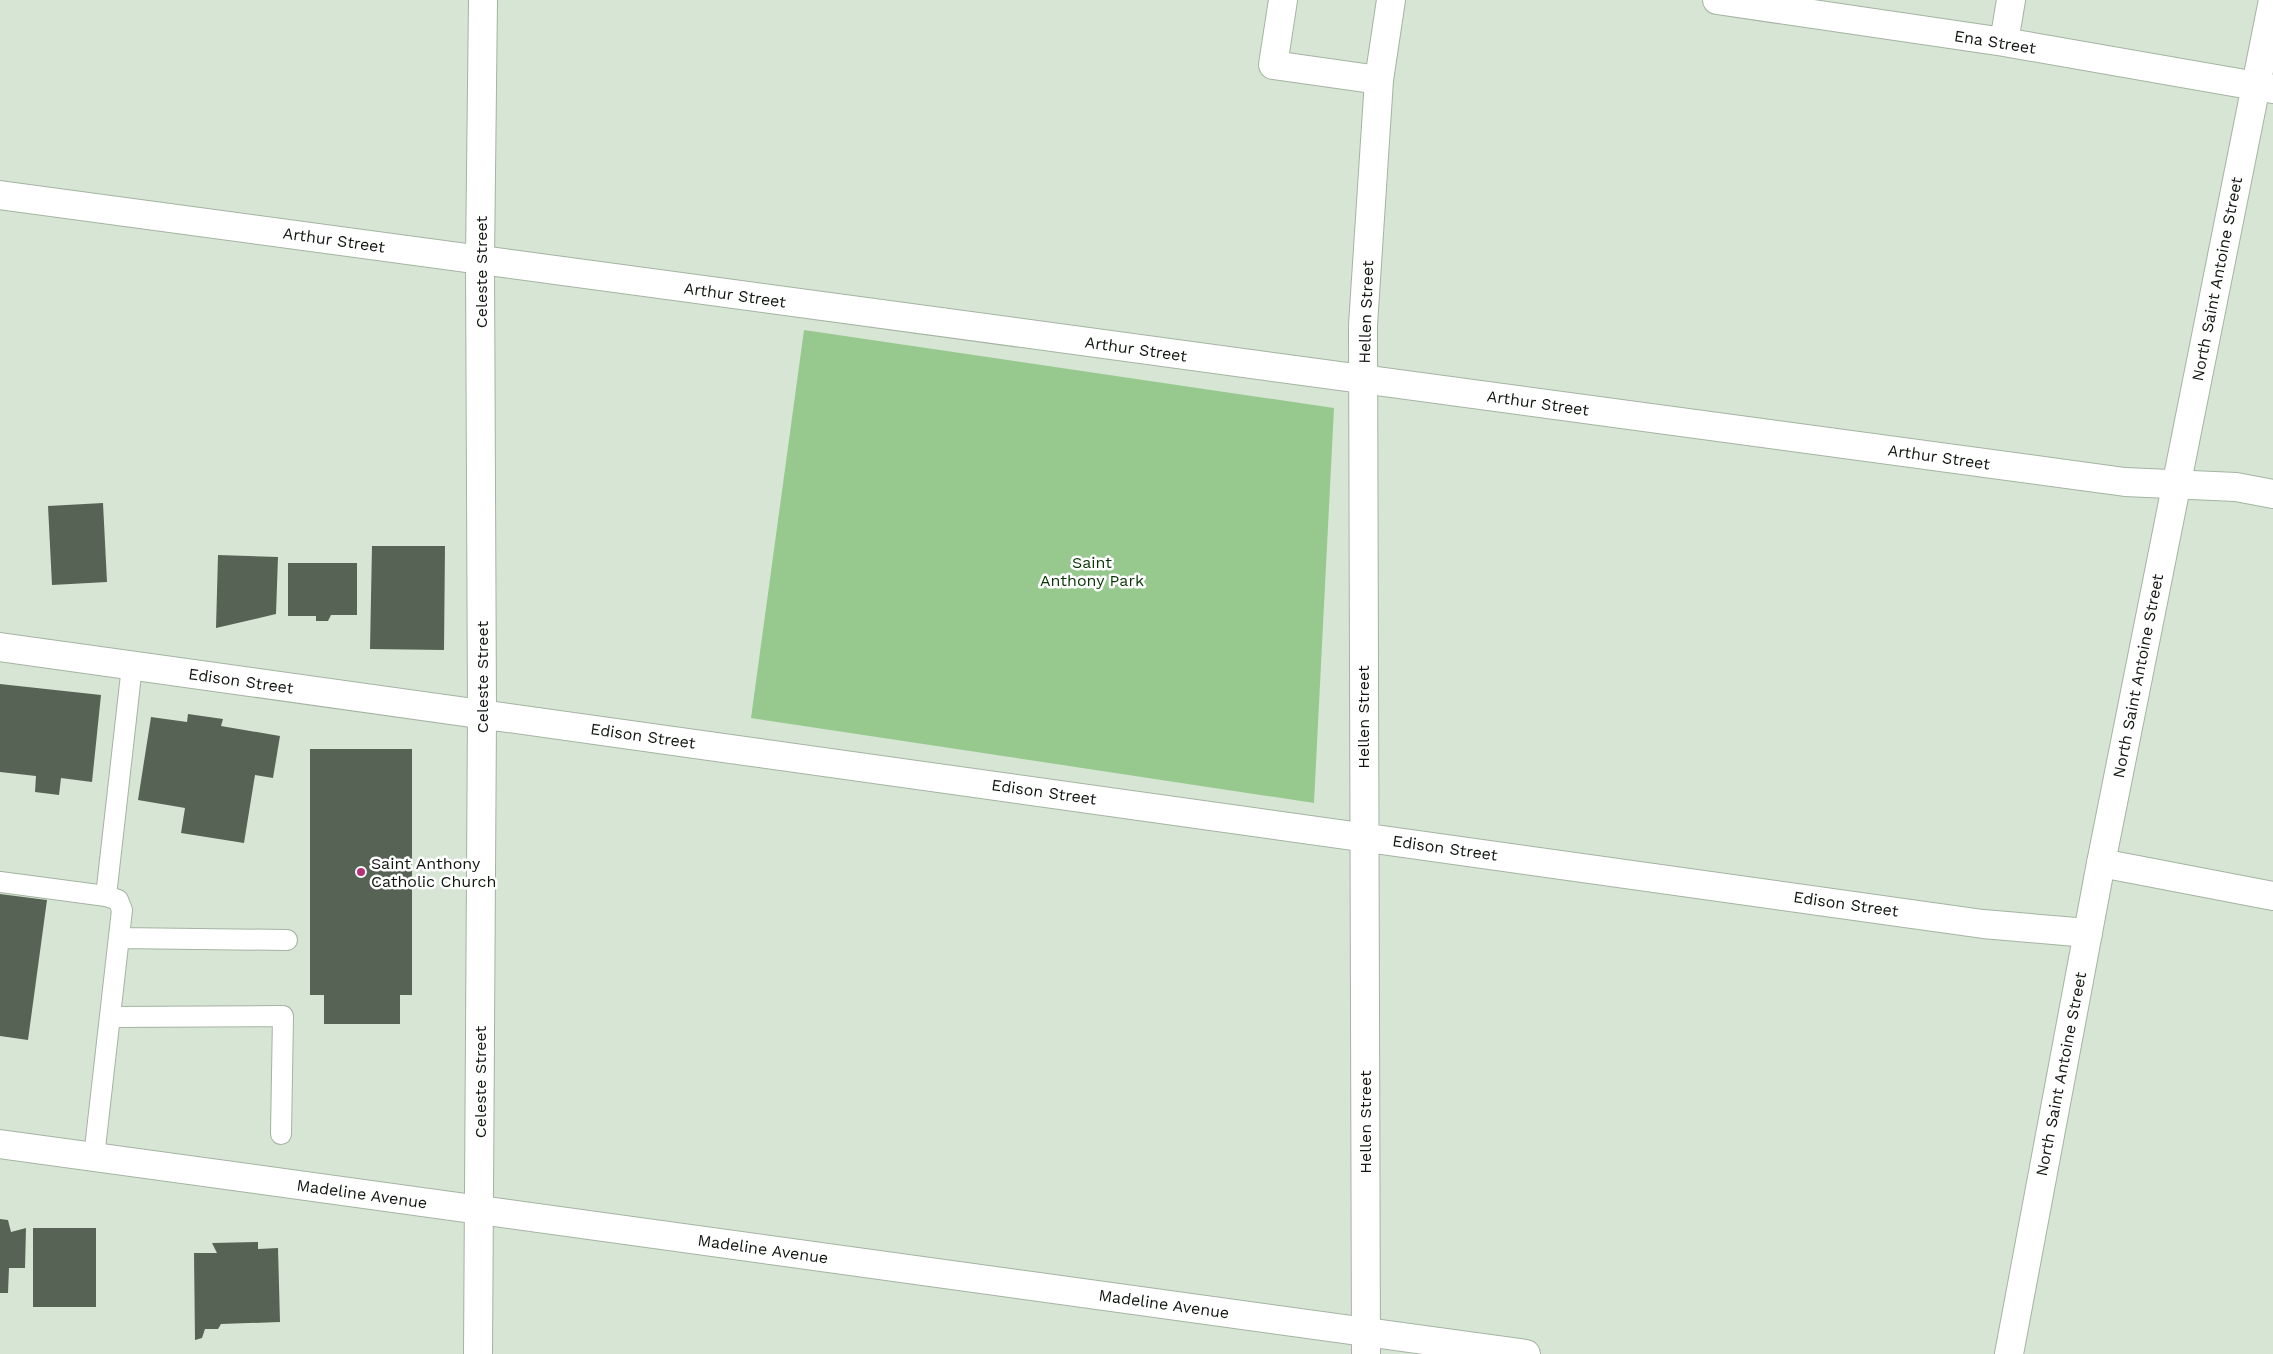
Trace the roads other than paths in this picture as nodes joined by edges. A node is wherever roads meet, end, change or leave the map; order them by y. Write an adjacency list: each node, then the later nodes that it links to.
1 (483, 0): 11 (street, Celeste Street)
2 (1283, 0): 8 (street)
3 (1391, 0): 8 (street, Hellen Street)
4 (1717, 0): 7 (street, Ena Street)
5 (2011, 0): 7 (street)
6 (2273, 0): 9 (street, North Saint Antoine Street)
7 (2004, 42): 9 (street, Ena Street)
8 (1379, 80): 12 (street, Hellen Street)
9 (2265, 87): 13 (street, North Saint Antoine Street)
10 (0, 195): 11 (street, Arthur Street)
11 (480, 260): 12 (street, Arthur Street); 17 (street, Celeste Street)
12 (1363, 380): 13 (street, Arthur Street); 18 (street, Hellen Street)
13 (2175, 485): 14 (street, Arthur Street); 19 (street, North Saint Antoine Street)
14 (2273, 494)
15 (0, 647): 16 (street, Edison Street)
16 (132, 666): 17 (street, Edison Street); 21 (lane)
17 (482, 714): 18 (street, Edison Street); 30 (street, Celeste Street)
18 (1363, 837): 23 (street, Edison Street); 31 (street, Hellen Street)
19 (2101, 862): 22 (street); 23 (street, North Saint Antoine Street)
20 (0, 882): 21 (lane)
21 (106, 896): 24 (lane)
22 (2273, 896)
23 (2088, 933): 34 (street, North Saint Antoine Street)
24 (119, 938): 25 (lane); 26 (lane)
25 (287, 940)
26 (110, 1017): 27 (lane); 29 (lane)
27 (281, 1134)
28 (0, 1144): 29 (street, Madeline Avenue)
29 (94, 1157): 30 (street, Madeline Avenue)
30 (479, 1211): 31 (street, Madeline Avenue); 32 (street, Celeste Street)
31 (1366, 1343): 33 (street, Madeline Avenue)
32 (478, 1354)
33 (1526, 1354)
34 (2009, 1354)

